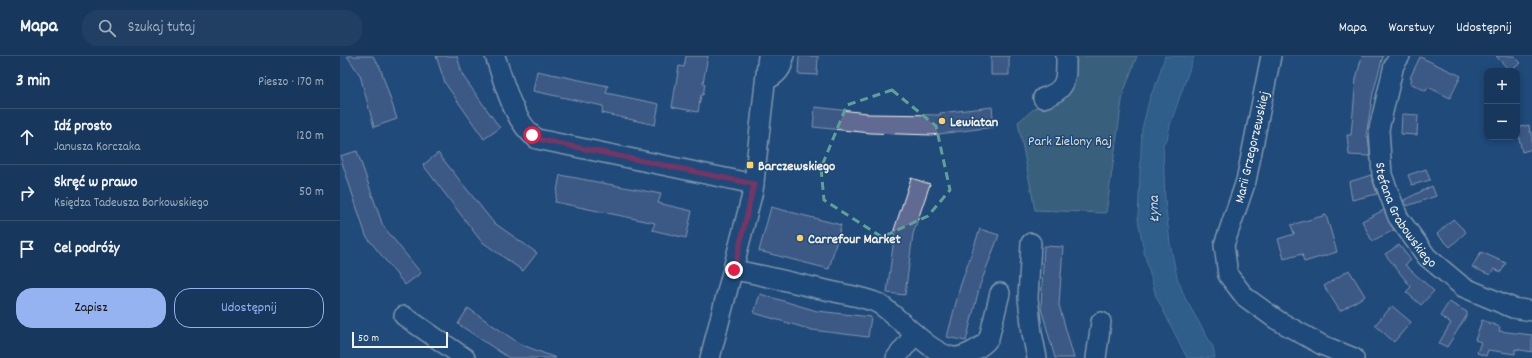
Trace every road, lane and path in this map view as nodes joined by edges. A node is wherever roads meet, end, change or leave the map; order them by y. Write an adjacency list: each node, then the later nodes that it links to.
1 (495, 56): 9 (street)
2 (768, 56): 7 (street)
3 (784, 56): 7 (street)
4 (1066, 56): 8 (street)
5 (1271, 56): 22 (street, Marii Grzegorzewskiej)
6 (1400, 56): 13 (street, Stefana Grabowskiego)
7 (766, 80): 9 (street)
8 (1043, 98)
9 (754, 184): 11 (street)
10 (1031, 243): 20 (street)
11 (734, 270): 16 (street); 18 (street)
12 (1000, 294): 16 (street)
13 (1532, 312)
14 (404, 316): 17 (street)
15 (1102, 322): 21 (street)
16 (915, 334): 19 (street)
17 (465, 358)
18 (710, 358)
19 (896, 358)
20 (1037, 358)
21 (1096, 358)
22 (1354, 358)

